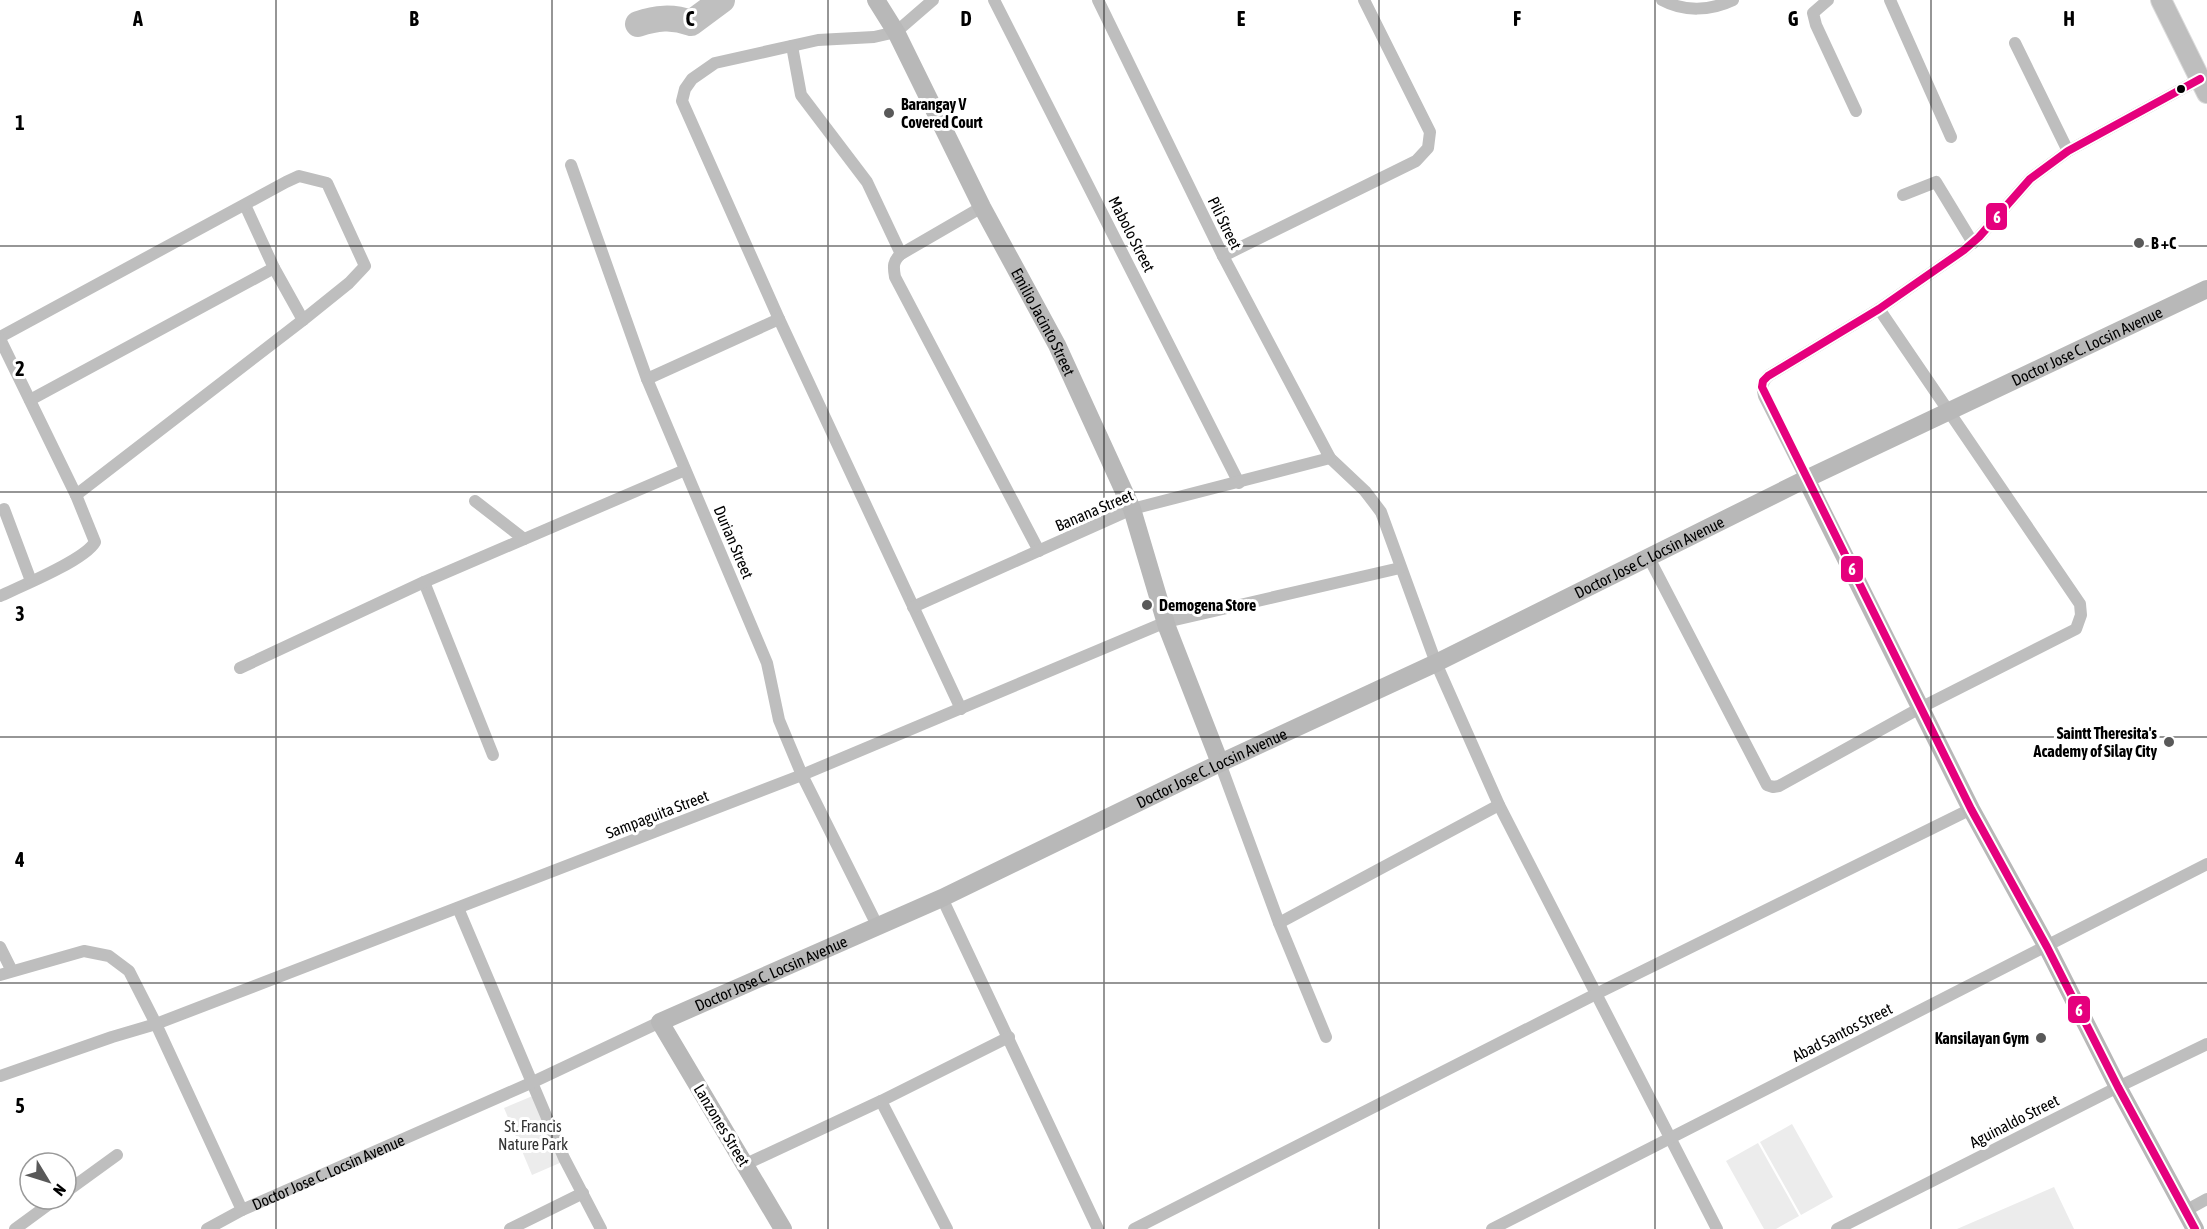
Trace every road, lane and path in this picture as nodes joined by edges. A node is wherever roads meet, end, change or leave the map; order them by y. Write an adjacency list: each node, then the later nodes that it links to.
1 (876, 0): 11 (street, Emilio Jacinto Street)
2 (933, 0): 11 (street)
3 (994, 0): 37 (street, Mabolo Street)
4 (1098, 0): 24 (street, Pili Street)
5 (1364, 0): 24 (street)
6 (1662, 0): 7 (street)
7 (1733, 0)
8 (1828, 0): 15 (street)
9 (1890, 0): 16 (street)
10 (2161, 0): 14 (main road)
11 (896, 32): 13 (street); 21 (street, Emilio Jacinto Street)
12 (2015, 43): 17 (street)
13 (792, 46): 23 (street); 28 (street)
14 (2204, 86): 17 (street)
15 (1856, 111)
16 (1951, 137)
17 (2068, 151): 22 (street)
18 (571, 165): 31 (street, Durian Street)
19 (1903, 195): 22 (street)
20 (245, 205): 25 (street); 29 (street); 30 (street)
21 (982, 207): 23 (street); 41 (street, Emilio Jacinto Street)
22 (1974, 243): 27 (street)
23 (901, 254): 43 (street)
24 (1223, 256): 34 (street, Pili Street)
25 (274, 268): 29 (street); 32 (street)
26 (2207, 290): 33 (street, Doctor Jose C. Locsin Avenue)
27 (1879, 309): 33 (street); 36 (street)
28 (779, 319): 31 (street); 49 (street)
29 (303, 320): 38 (street)
30 (0, 338): 32 (street)
31 (646, 379): 35 (street, Durian Street)
32 (30, 400): 38 (street)
33 (1948, 411): 36 (street, Doctor Jose C. Locsin Avenue); 53 (street)
34 (1330, 458): 37 (street, Banana Street); 45 (street, Pili Street)
35 (685, 470): 42 (street); 57 (street, Durian Street)
36 (1806, 478): 44 (street, Doctor Jose C. Locsin Avenue); 53 (street)
37 (1239, 483): 41 (street, Banana Street)
38 (76, 495): 46 (street)
39 (475, 501): 42 (street)
40 (1, 507): 46 (street)
41 (1132, 509): 43 (street, Banana Street); 50 (street, Emilio Jacinto Street)
42 (524, 539): 47 (street)
43 (1039, 551): 49 (street, Banana Street)
44 (1649, 558): 51 (street, Doctor Jose C. Locsin Avenue); 53 (street)
45 (1400, 568): 50 (street, Sampaguita Street); 51 (street, Pili Street)
46 (31, 581): 48 (street)
47 (424, 582): 52 (street); 55 (street)
48 (0, 597)
49 (914, 607): 54 (street)
50 (1166, 622): 54 (street, Sampaguita Street); 56 (street, Emilio Jacinto Street)
51 (1436, 663): 56 (street, Doctor Jose C. Locsin Avenue); 58 (street, Pili Street)
52 (240, 668)
53 (1920, 708): 59 (street)
54 (961, 709): 57 (street, Sampaguita Street)
55 (493, 755)
56 (1220, 764): 61 (street, Doctor Jose C. Locsin Avenue); 63 (street)
57 (802, 775): 62 (street, Sampaguita Street); 64 (street, Durian Street)
58 (1498, 805): 63 (street); 68 (street, Pili Street)
59 (1971, 809): 66 (street); 68 (street)
60 (2207, 864): 66 (street, Abad Santos Street)
61 (942, 898): 64 (street, Doctor Jose C. Locsin Avenue); 71 (street)
62 (458, 908): 70 (street, Sampaguita Street); 75 (street)
63 (1279, 923): 72 (street)
64 (878, 927): 69 (street, Doctor Jose C. Locsin Avenue)
65 (0, 947): 67 (street)
66 (2047, 947): 76 (street); 78 (street, Abad Santos Street)
67 (6, 973): 70 (street)
68 (1596, 994): 78 (street, Pili Street); 94 (street)
69 (660, 1022): 75 (street, Doctor Jose C. Locsin Avenue); 80 (street, Lanzones Street)
70 (156, 1024): 74 (street, Sampaguita Street); 84 (street)
71 (1009, 1037): 77 (street); 93 (street)
72 (1326, 1037)
73 (2207, 1044): 76 (street, Aguinaldo Street)
74 (0, 1076)
75 (533, 1082): 82 (street); 84 (street, Doctor Jose C. Locsin Avenue)
76 (2118, 1087): 86 (street); 97 (street, Aguinaldo Street)
77 (881, 1101): 80 (street); 92 (street)
78 (1670, 1139): 95 (street, Abad Santos Street); 96 (street)
79 (117, 1155): 81 (street)
80 (746, 1164): 91 (street, Lanzones Street)
81 (78, 1183)
82 (583, 1193): 89 (street); 90 (street)
83 (2207, 1199): 86 (street)
84 (242, 1210): 88 (street, Doctor Jose C. Locsin Avenue)
85 (40, 1211): 87 (street)
86 (2185, 1211): 98 (street)
87 (15, 1229)
88 (207, 1229)
89 (510, 1229)
90 (601, 1229)
91 (783, 1229)
92 (947, 1229)
93 (1098, 1229)
94 (1134, 1229)
95 (1492, 1229)
96 (1717, 1229)
97 (1838, 1229)
98 (2195, 1229)

